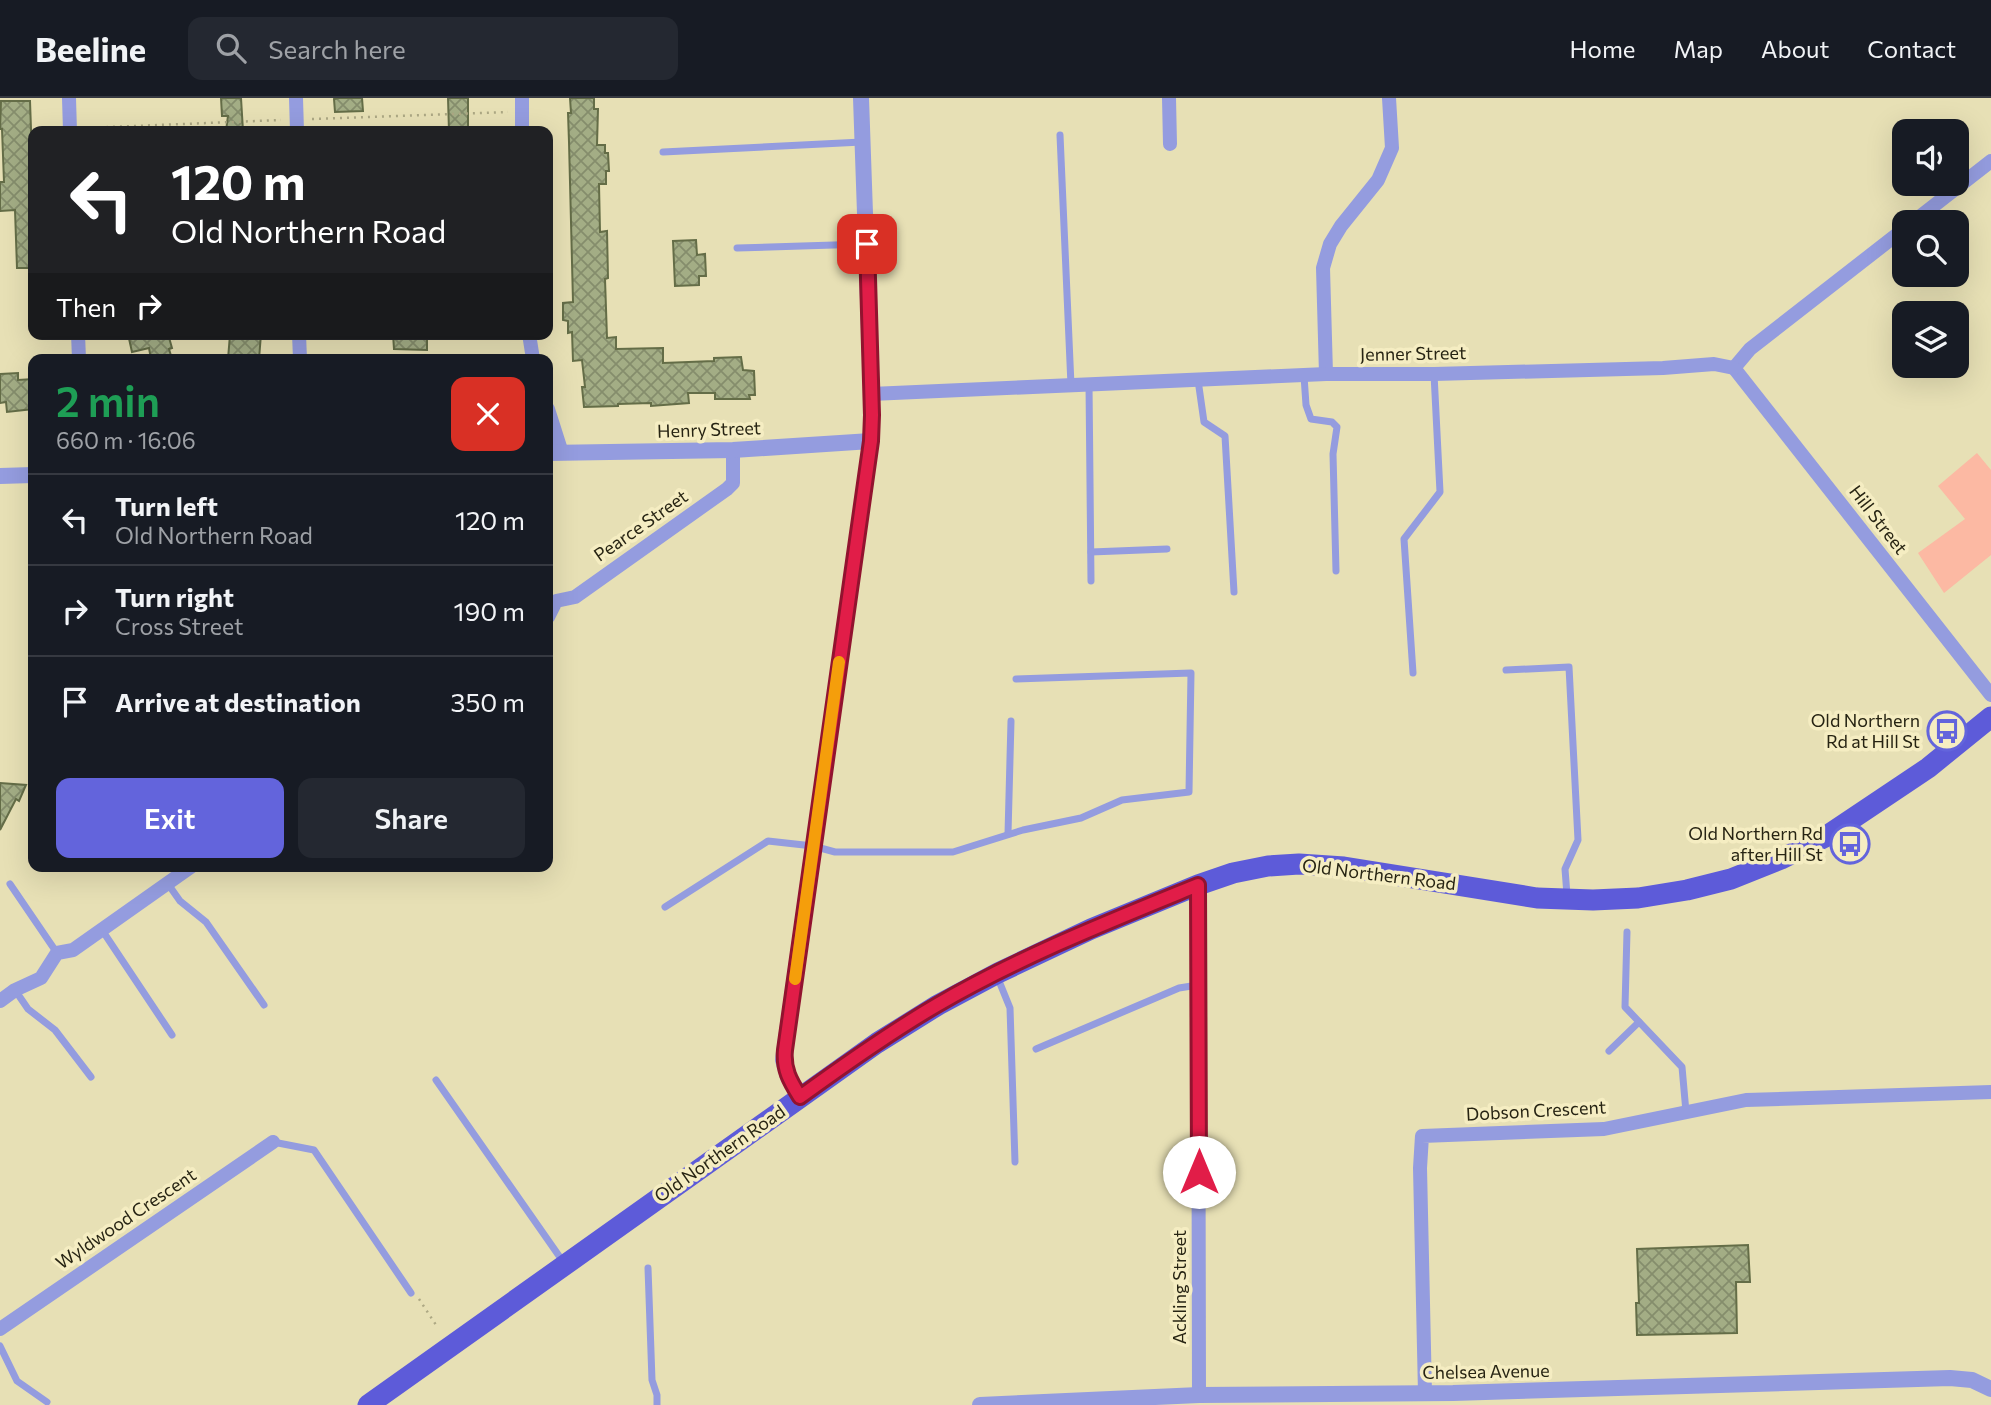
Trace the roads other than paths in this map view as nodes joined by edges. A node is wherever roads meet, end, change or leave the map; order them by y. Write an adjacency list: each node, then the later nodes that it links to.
1 (69, 98): 7 (street)
2 (296, 98): 8 (street)
3 (522, 98): 9 (street)
4 (862, 98): 11 (street)
5 (1169, 98): 12 (street)
6 (1389, 98): 20 (street)
7 (70, 126)
8 (297, 126)
9 (522, 126)
10 (1060, 135): 25 (lane)
11 (863, 142): 13 (lane); 17 (street)
12 (1170, 144)
13 (663, 152)
14 (1991, 161): 15 (street)
15 (1928, 210)
16 (1892, 238): 19 (street)
17 (867, 244): 18 (lane); 26 (street)
18 (737, 248)
19 (1734, 368): 21 (street, Jenner Street); 41 (street, Hill Street)
20 (1325, 374): 21 (street, Jenner Street); 22 (street, Jenner Street)
21 (1434, 374): 39 (lane)
22 (1304, 375): 23 (street, Jenner Street); 34 (lane)
23 (1198, 380): 24 (street, Jenner Street); 36 (lane)
24 (1089, 384): 25 (street, Jenner Street); 33 (lane)
25 (1071, 385): 26 (street, Jenner Street)
26 (871, 394): 27 (street)
27 (871, 441): 28 (street, Henry Street); 45 (street)
28 (733, 450): 29 (street, Henry Street); 37 (street, Pearce Street)
29 (555, 453)
30 (0, 475): 31 (street)
31 (28, 475)
32 (1167, 548): 33 (lane)
33 (1091, 552): 35 (lane)
34 (1336, 571)
35 (1091, 581)
36 (1234, 592)
37 (553, 607)
38 (1506, 670): 50 (lane)
39 (1413, 673)
40 (1016, 679): 44 (lane)
41 (1991, 695)
42 (1991, 717): 50 (main road, Old Northern Road)
43 (1011, 721): 44 (lane)
44 (1008, 834): 45 (lane)
45 (813, 846): 51 (lane); 67 (street)
46 (184, 872): 48 (street)
47 (10, 884): 54 (lane)
48 (168, 884): 52 (street); 59 (lane)
49 (1198, 885): 50 (main road, Old Northern Road); 55 (main road, Old Northern Road); 56 (street, Ackling Street)
50 (1567, 899)
51 (665, 907)
52 (102, 930): 54 (street); 61 (lane)
53 (1627, 932): 60 (lane)
54 (57, 953): 57 (street)
55 (997, 974): 67 (main road, Old Northern Road); 70 (lane)
56 (1198, 985): 62 (lane); 78 (street, Ackling Street)
57 (15, 990): 58 (street); 64 (lane)
58 (0, 1000)
59 (264, 1005)
60 (1639, 1022): 63 (lane); 68 (lane)
61 (172, 1035)
62 (1036, 1049)
63 (1609, 1051)
64 (92, 1077)
65 (436, 1080): 71 (lane)
66 (1991, 1092): 68 (street, Dobson Crescent)
67 (800, 1097): 71 (main road, Old Northern Road)
68 (1686, 1112): 77 (street, Dobson Crescent)
69 (273, 1142): 73 (lane); 74 (street, Wyldwood Crescent)
70 (1015, 1162)
71 (565, 1264): 81 (main road, Old Northern Road)
72 (648, 1268): 82 (lane)
73 (411, 1293)
74 (0, 1329)
75 (0, 1346): 80 (lane)
76 (1991, 1389): 79 (street, Chelsea Avenue)
77 (1425, 1393): 78 (street, Chelsea Avenue); 79 (street, Chelsea Avenue)
78 (1199, 1395): 83 (street, Chelsea Avenue)
79 (1453, 1399)
80 (47, 1402)
81 (368, 1405)
82 (657, 1405)
83 (980, 1405)

